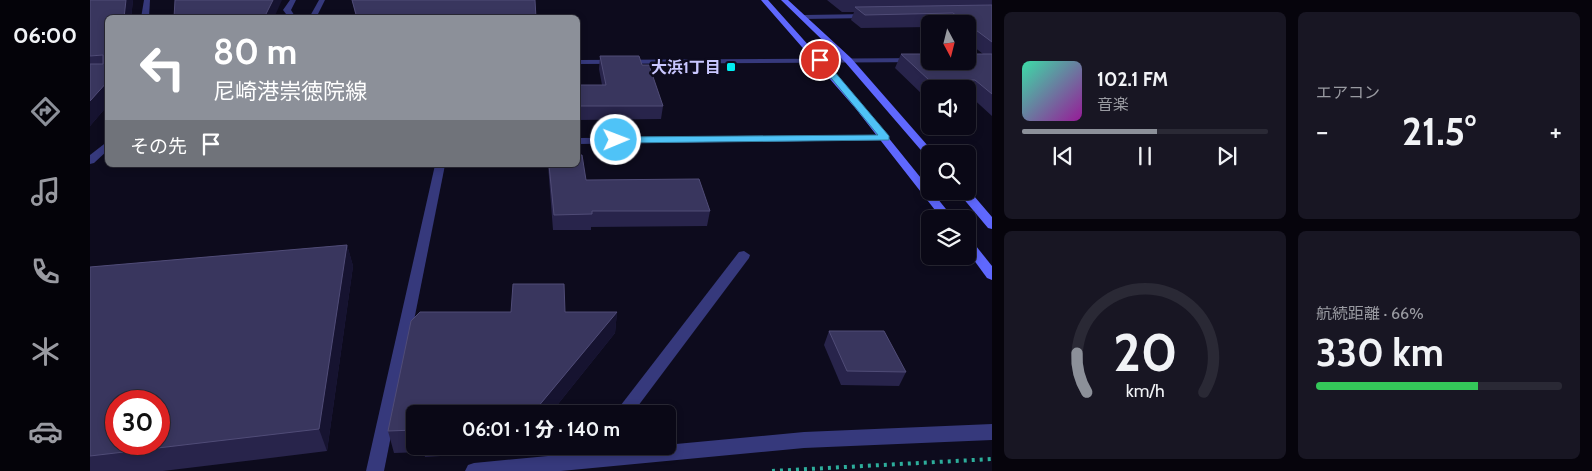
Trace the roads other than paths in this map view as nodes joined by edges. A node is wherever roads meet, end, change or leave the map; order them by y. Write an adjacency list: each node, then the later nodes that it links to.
1 (147, 0): 6 (street)
2 (294, 0): 7 (street)
3 (322, 0): 8 (street)
4 (764, 0): 11 (main road)
5 (784, 0): 10 (main road)
6 (145, 15)
7 (291, 15)
8 (314, 15)
9 (873, 16): 10 (street)
10 (803, 17): 12 (main road)
11 (820, 60): 12 (street); 14 (street); 15 (main road)
12 (848, 60): 13 (street); 17 (main road)
13 (921, 60)
14 (580, 62)
15 (885, 138): 16 (street); 22 (main road)
16 (580, 141)
17 (922, 145)
18 (105, 147): 19 (street)
19 (90, 161)
20 (440, 167): 31 (street)
21 (971, 200): 23 (main road)
22 (941, 210)
23 (992, 225)
24 (976, 254): 26 (main road)
25 (744, 255): 27 (street)
26 (992, 275)
27 (629, 405)
28 (992, 432): 30 (street)
29 (590, 455): 30 (street)
30 (586, 460): 32 (street)
31 (375, 471)
32 (474, 471)

